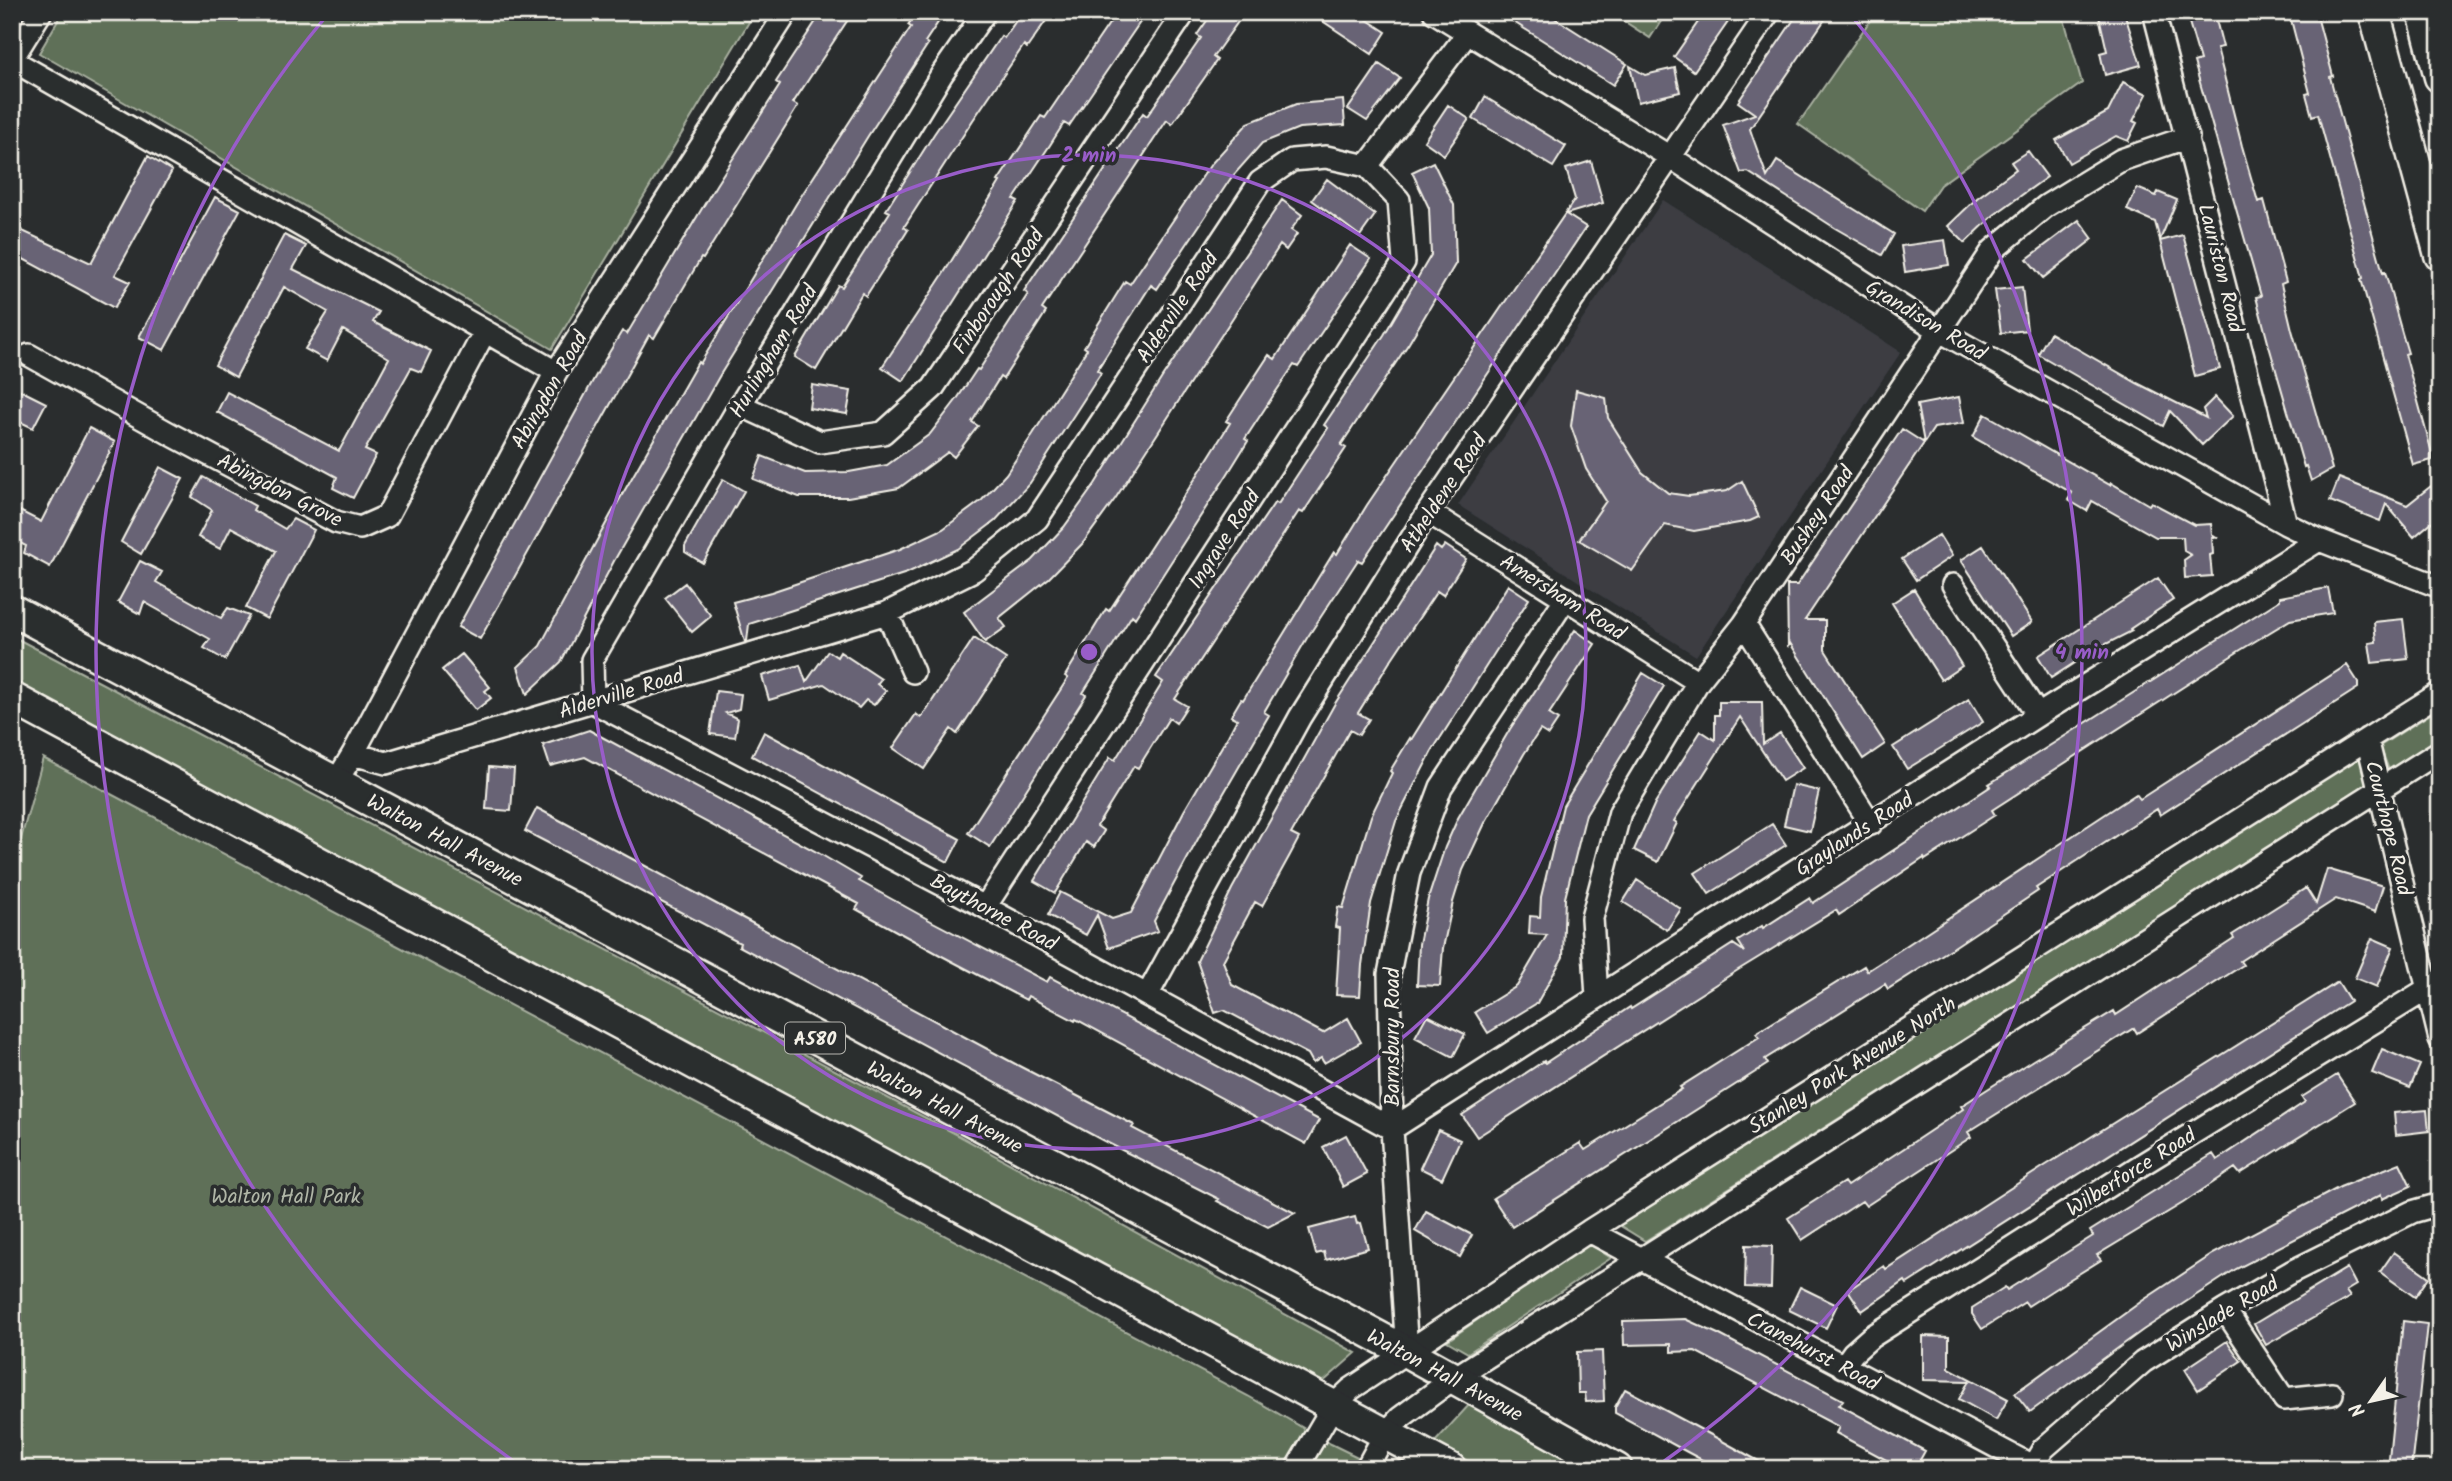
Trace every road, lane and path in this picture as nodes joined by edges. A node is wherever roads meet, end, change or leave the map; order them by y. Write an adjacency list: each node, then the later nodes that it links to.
1 (786, 12): 20 (street, Abingdon Road)
2 (985, 12): 21 (street, Hurlingham Road)
3 (1185, 12): 21 (street, Finborough Road)
4 (1434, 12): 10 (street, Grandison Road)
5 (1769, 12): 14 (street, Atheldene Road)
6 (2154, 12): 13 (street, Lauriston Road)
7 (2374, 12): 16 (highway)
8 (2423, 12): 12 (highway)
9 (37, 14): 11 (street)
10 (1467, 34): 14 (street, Grandison Road); 15 (street)
11 (12, 59): 17 (street)
12 (2440, 76)
13 (2188, 137): 18 (street, Bushey Road); 23 (street, Lauriston Road)
14 (1670, 157): 18 (street, Grandison Road); 22 (street, Atheldene Road)
15 (1367, 166): 29 (street, Alderville Road); 43 (street, Ingrave Road)
16 (2440, 255)
17 (485, 331): 19 (street, Abingdon Grove); 20 (street)
18 (1940, 331): 23 (street, Grandison Road); 30 (street, Bushey Road)
19 (29, 355)
20 (556, 372): 39 (street, Abingdon Road)
21 (740, 405): 35 (street, Hurlingham Road)
22 (1428, 512): 27 (street, Amersham Road); 45 (street, Atheldene Road)
23 (2287, 524): 24 (street, Grandison Road)
24 (2319, 540): 26 (street, Grandison Road); 36 (street, Graylands Road)
25 (1953, 585): 36 (street)
26 (2440, 587)
27 (1566, 598): 32 (street, Amersham Road); 48 (street, Barnsbury Road)
28 (12, 610): 40 (highway, Walton Hall Avenue / A580)
29 (887, 612): 31 (street); 35 (street, Alderville Road)
30 (1745, 624): 32 (street, Bushey Road); 42 (street)
31 (913, 672)
32 (1698, 682): 46 (street, Bushey Road)
33 (2440, 693): 37 (street, Stanley Park Avenue North)
34 (12, 698): 57 (highway)
35 (593, 702): 39 (street, Alderville Road); 43 (street, Baythorne Road)
36 (2038, 715): 42 (street, Graylands Road)
37 (2367, 739): 41 (street, Courthope Road); 50 (street, Stanley Park Avenue North)
38 (2440, 751): 41 (street)
39 (353, 754): 40 (street, Abingdon Road)
40 (336, 782): 53 (highway, Walton Hall Avenue / A580)
41 (2380, 789): 44 (street, Courthope Road); 51 (street)
42 (1871, 824): 46 (street, Graylands Road)
43 (985, 907): 45 (street, Baythorne Road)
44 (2429, 988): 47 (street, Courthope Road); 54 (street, Wilberforce Road)
45 (1148, 995): 48 (street, Baythorne Road)
46 (1597, 997): 48 (street, Graylands Road)
47 (2440, 1039)
48 (1392, 1129): 53 (street, Barnsbury Road)
49 (2440, 1204): 52 (street, Winslade Road)
50 (1589, 1231): 51 (street, Cranehurst Road); 53 (street, Stanley Park Avenue North)
51 (1643, 1259): 54 (street, Cranehurst Road); 55 (street)
52 (2225, 1310): 56 (street); 59 (street, Winslade Road)
53 (1407, 1352): 55 (highway, Walton Hall Avenue / A580); 57 (street, Stanley Park Avenue North)
54 (1843, 1367): 59 (street, Cranehurst Road)
55 (1454, 1378): 58 (street); 63 (highway, Walton Hall Avenue / A580)
56 (2332, 1394)
57 (1333, 1406): 58 (highway); 60 (street, Stanley Park Avenue North)
58 (1385, 1434): 61 (street); 62 (highway)
59 (2036, 1468)
60 (1296, 1469)
61 (1366, 1469)
62 (1451, 1469)
63 (1617, 1469)

